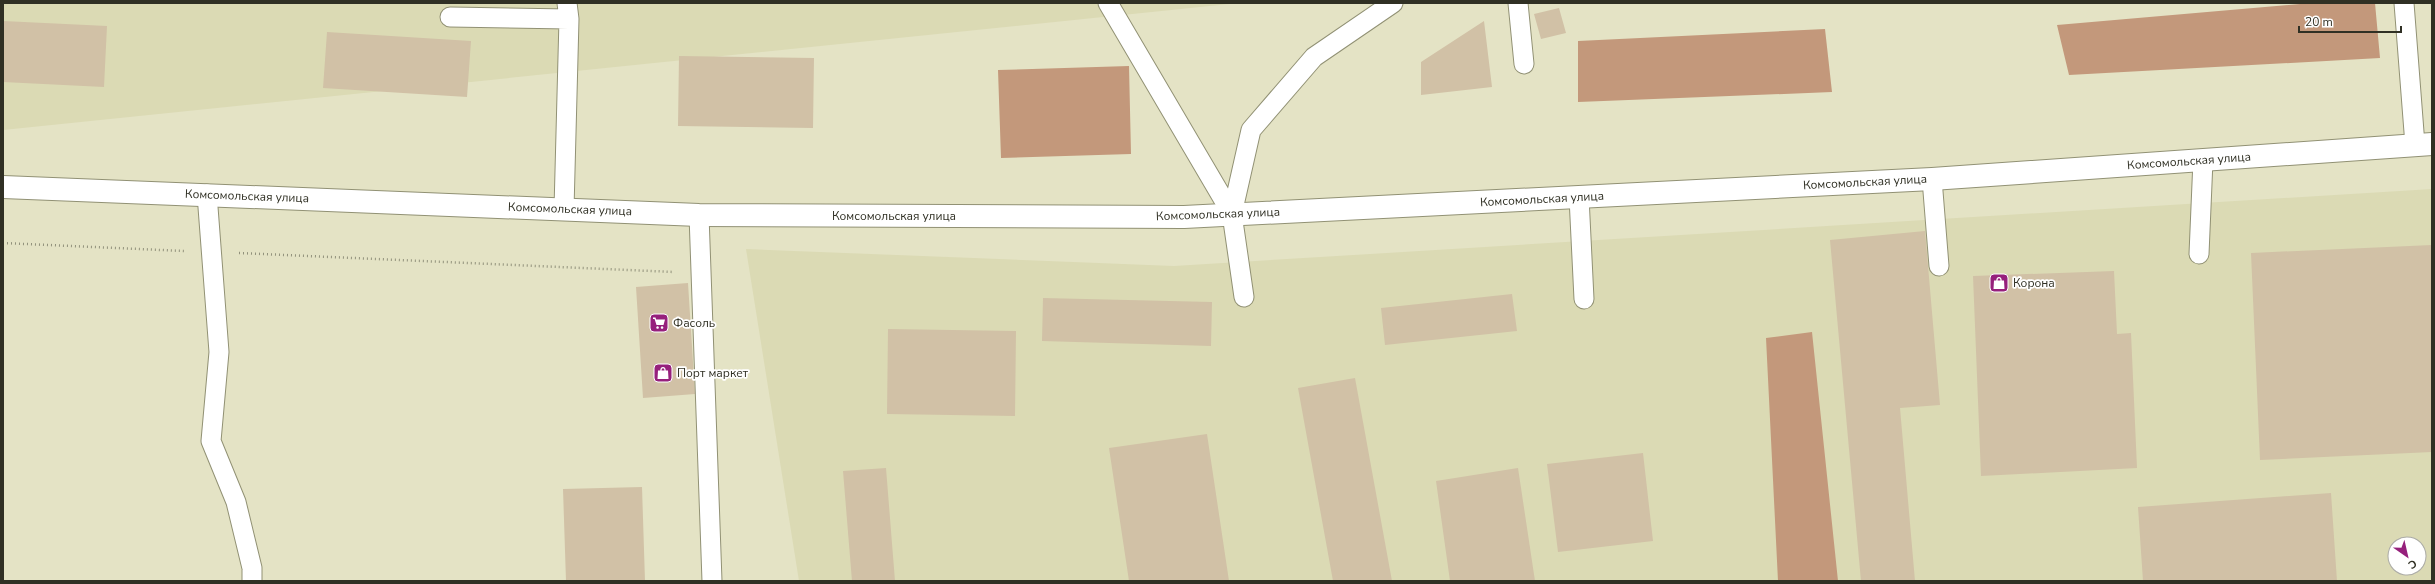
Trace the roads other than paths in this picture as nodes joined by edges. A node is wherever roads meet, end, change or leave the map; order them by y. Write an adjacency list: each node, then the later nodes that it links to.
1 (1108, 3): 15 (lane)
2 (1393, 3): 15 (lane)
3 (1518, 3): 7 (lane)
4 (2404, 3): 8 (lane)
5 (568, 11): 6 (lane); 14 (lane)
6 (450, 17)
7 (1524, 64)
8 (2423, 145): 9 (street, Комсомольская улица)
9 (2203, 160): 10 (street, Комсомольская улица); 17 (lane)
10 (1932, 179): 13 (street, Комсомольская улица); 18 (lane)
11 (3, 187): 12 (street, Комсомольская улица)
12 (207, 194): 14 (street, Комсомольская улица); 21 (lane)
13 (1579, 197): 15 (street, Комсомольская улица); 20 (lane)
14 (564, 209): 16 (street, Комсомольская улица)
15 (1232, 214): 16 (street, Комсомольская улица); 19 (lane)
16 (699, 215): 22 (lane)
17 (2199, 254)
18 (1938, 266)
19 (1244, 297)
20 (1584, 299)
21 (252, 581)
22 (712, 581)

